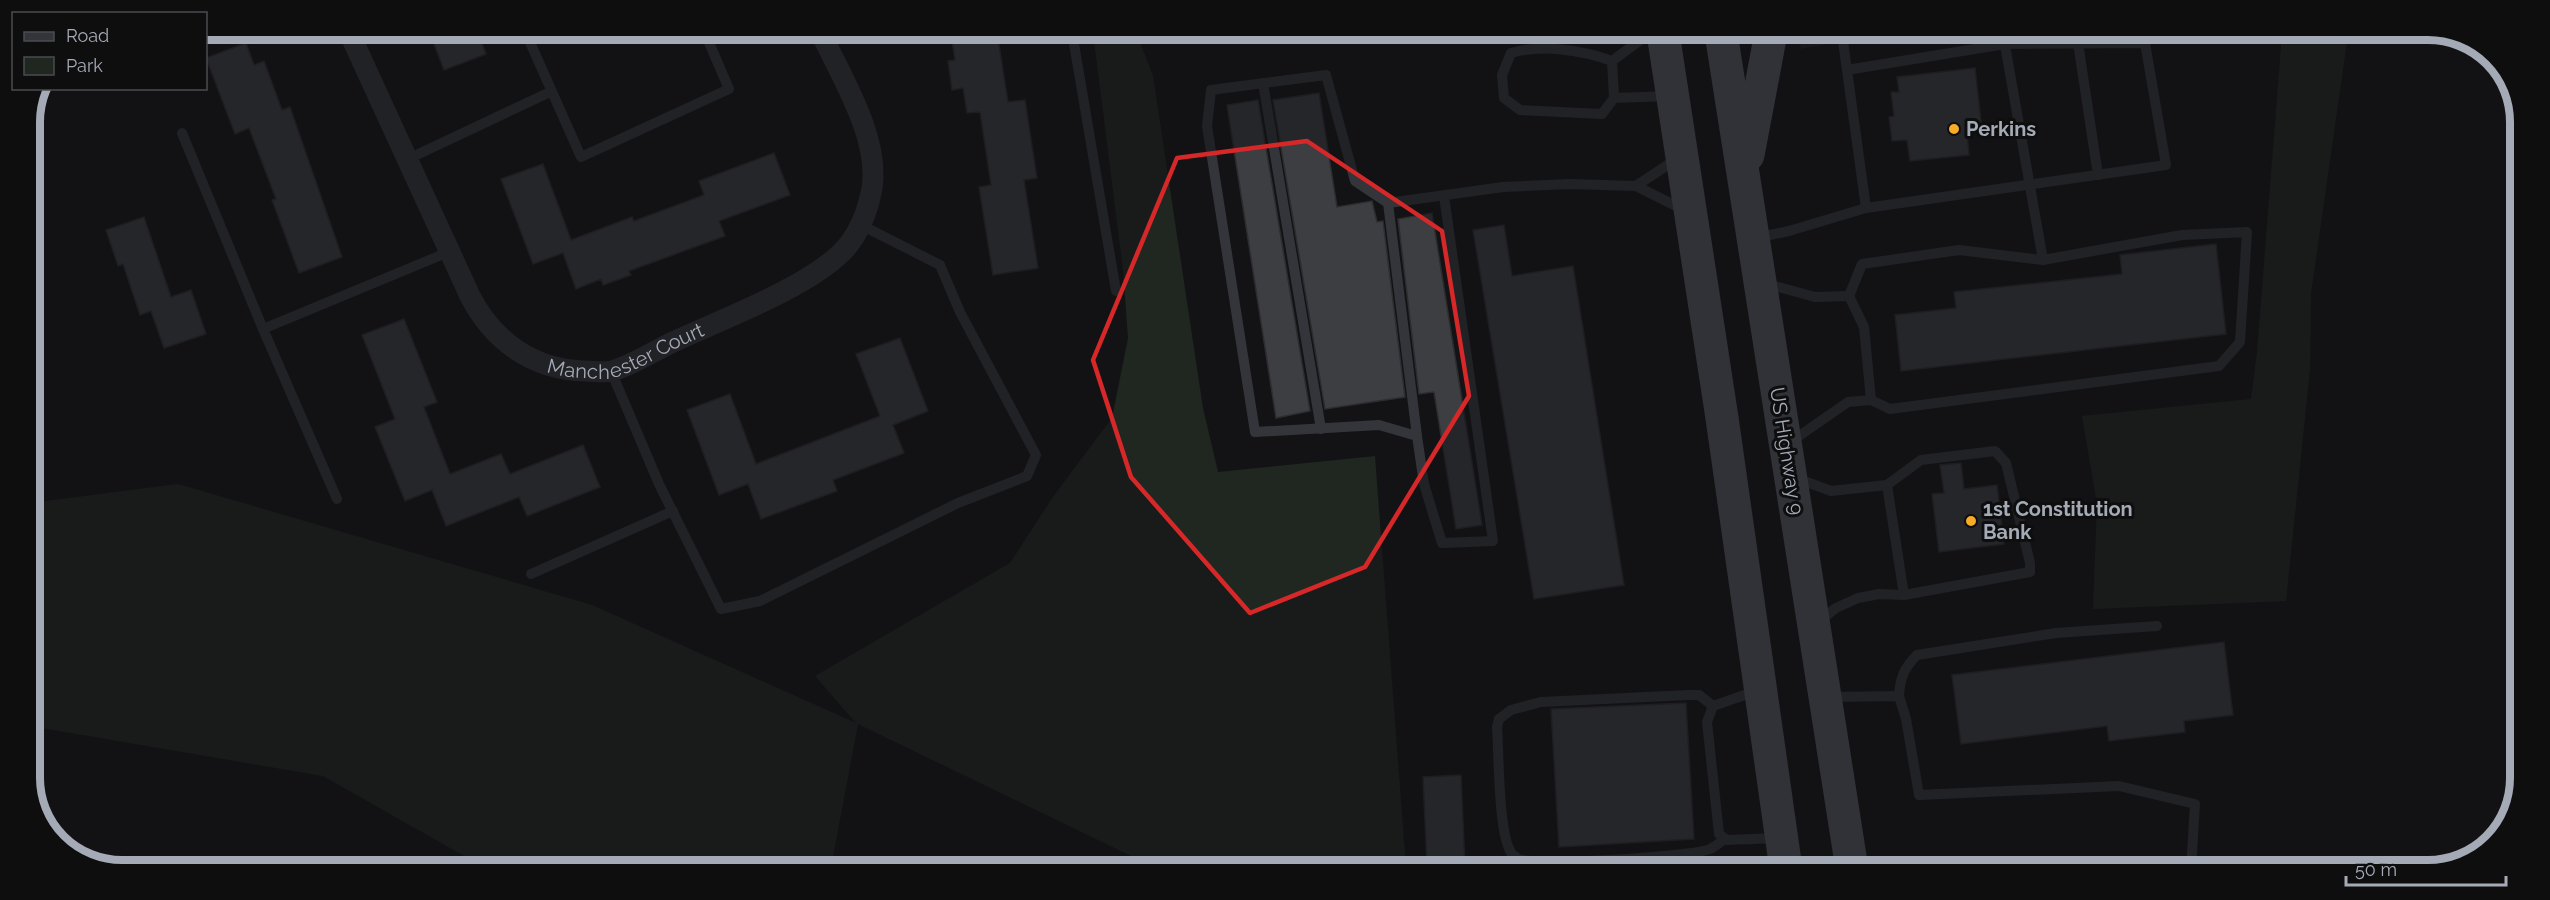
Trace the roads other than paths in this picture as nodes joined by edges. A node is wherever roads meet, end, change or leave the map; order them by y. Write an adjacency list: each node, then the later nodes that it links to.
1 (353, 40): 23 (street, Manchester Court)
2 (529, 40): 18 (lane)
3 (708, 40): 18 (lane)
4 (824, 40): 32 (street, Manchester Court)
5 (1073, 40): 37 (lane)
6 (1640, 40): 15 (lane)
7 (1664, 40): 19 (highway)
8 (1722, 40): 25 (highway, US Highway 9)
9 (1770, 40): 25 (highway)
10 (1843, 40): 16 (lane)
11 (1999, 40): 16 (lane)
12 (2004, 40): 27 (lane)
13 (2019, 40): 14 (lane)
14 (2078, 44): 24 (lane); 24 (lane)
15 (1612, 60): 20 (lane); 20 (lane)
16 (1847, 70): 30 (lane)
17 (1263, 83): 29 (lane); 42 (lane); 42 (lane)
18 (550, 92): 23 (lane)
19 (1672, 96): 20 (lane); 22 (highway)
20 (1614, 98)
21 (182, 133): 39 (lane)
22 (1681, 156): 26 (lane); 31 (highway)
23 (408, 159): 34 (street, Manchester Court)
24 (2098, 175): 27 (lane)
25 (1744, 177): 33 (highway, US Highway 9)
26 (1636, 186): 28 (lane); 31 (lane)
27 (2030, 186): 30 (lane); 35 (lane)
28 (1444, 196): 29 (lane); 43 (lane)
29 (1388, 203): 43 (lane)
30 (1866, 208): 33 (lane)
31 (1691, 213): 52 (highway)
32 (861, 225): 40 (street, Manchester Court); 47 (lane)
33 (1754, 238): 36 (highway, US Highway 9)
34 (451, 250): 39 (lane); 40 (street, Manchester Court)
35 (2043, 260): 38 (lane); 41 (lane)
36 (1760, 282): 38 (lane); 44 (highway, US Highway 9)
37 (1116, 291)
38 (1849, 296): 41 (lane)
39 (263, 329): 46 (lane)
40 (611, 371): 47 (lane)
41 (1871, 400): 44 (lane)
42 (1321, 429): 43 (lane)
43 (1417, 436)
44 (1788, 461): 45 (lane); 50 (highway, US Highway 9)
45 (1887, 485): 49 (lane); 49 (lane)
46 (337, 499)
47 (673, 511): 48 (lane)
48 (531, 574)
49 (1904, 595): 50 (lane)
50 (1815, 624): 54 (highway, US Highway 9)
51 (2157, 626): 53 (lane)
52 (1759, 690): 55 (lane); 57 (highway)
53 (1899, 696): 54 (lane); 61 (lane)
54 (1826, 697): 60 (highway, US Highway 9)
55 (1713, 706): 56 (lane); 58 (lane)
56 (1725, 839): 57 (lane); 59 (lane)
57 (1783, 853)
58 (1519, 860)
59 (1601, 860)
60 (1851, 860)
61 (2192, 860)

